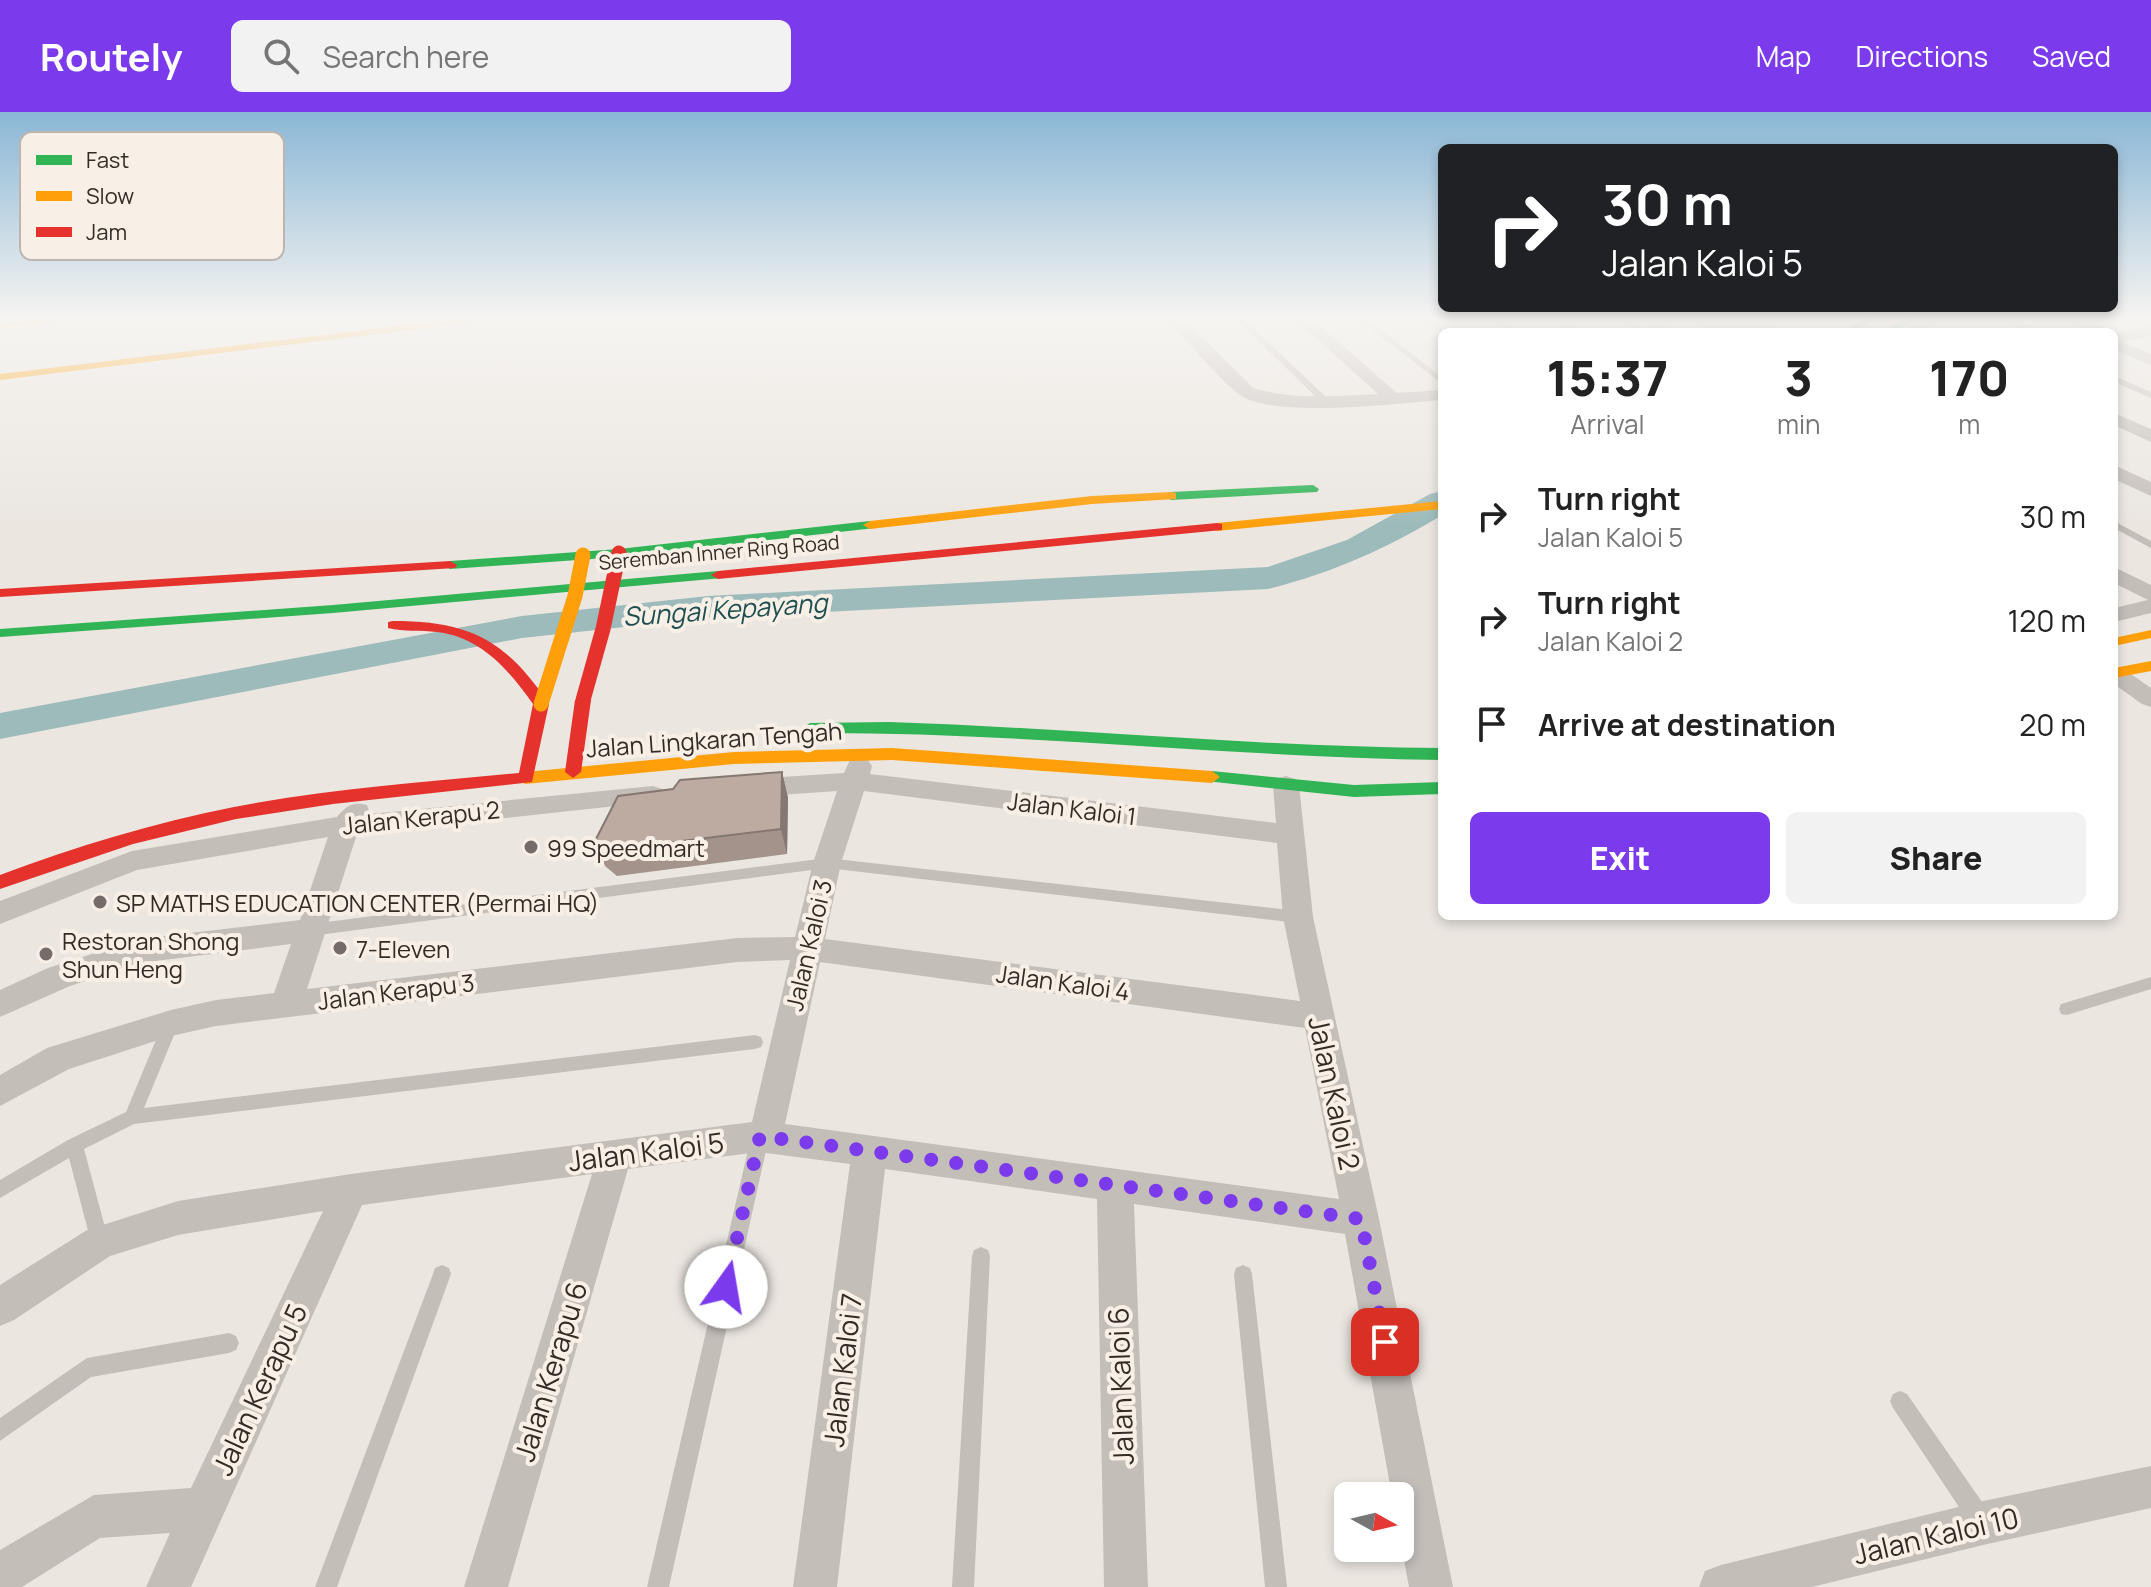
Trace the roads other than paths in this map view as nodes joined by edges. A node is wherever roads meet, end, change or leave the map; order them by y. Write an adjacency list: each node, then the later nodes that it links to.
1 (1243, 388): 6 (street)
2 (1311, 388): 6 (lane)
3 (1381, 388): 5 (street)
4 (1438, 395): 5 (street)
5 (1393, 398): 6 (street)
6 (1324, 400)
7 (2118, 420): 8 (street)
8 (2151, 436)
9 (2151, 468): 10 (street)
10 (2119, 473): 12 (street)
11 (1410, 489): 13 (main road)
12 (2151, 490)
13 (1438, 495)
14 (1438, 496): 15 (main road, Seremban Inner Ring Road)
15 (1341, 502): 18 (main road); 23 (main road, Seremban Inner Ring Road); 27 (main road, Seremban Inner Ring Road)
16 (2118, 526): 17 (lane)
17 (2151, 545)
18 (619, 553): 19 (main road); 37 (main road, bridge)
19 (583, 555): 21 (main road); 34 (main road, bridge)
20 (2118, 576): 22 (street)
21 (0, 593)
22 (2151, 594)
23 (211, 599)
24 (2151, 606): 25 (street)
25 (2118, 614)
26 (371, 626): 34 (main road)
27 (0, 633)
28 (2151, 634): 29 (main road)
29 (2118, 641)
30 (2151, 666): 31 (main road)
31 (2118, 672)
32 (2118, 676): 33 (street)
33 (2151, 699)
34 (541, 704): 37 (main road)
35 (799, 729): 36 (main road, Jalan Lingkaran Tengah)
36 (1091, 734): 39 (main road, Jalan Lingkaran Tengah); 44 (main road)
37 (561, 747): 38 (main road); 42 (main road); 43 (main road)
38 (507, 752)
39 (1438, 755)
40 (1438, 756): 44 (main road)
41 (859, 767): 42 (main road, Jalan Lingkaran Tengah); 44 (main road, Jalan Lingkaran Tengah); 46 (street); 50 (street, Jalan Kaloi 1); 51 (street, Jalan Kaloi 3)
42 (573, 772): 43 (main road, Jalan Lingkaran Tengah)
43 (526, 778): 47 (main road, Jalan Lingkaran Tengah)
44 (1286, 785): 45 (main road, Jalan Lingkaran Tengah); 50 (street, Jalan Kaloi 2)
45 (1438, 788)
46 (730, 790)
47 (383, 793): 49 (street); 52 (main road, Jalan Lingkaran Tengah)
48 (683, 793): 49 (street, Jalan Kerapu 2)
49 (347, 823): 53 (street, Jalan Kerapu 2); 55 (street)
50 (1291, 835): 54 (street, Jalan Kaloi 2)
51 (827, 863): 54 (lane); 55 (lane); 56 (street, Jalan Kaloi 3)
52 (0, 882)
53 (0, 913)
54 (1298, 917): 61 (street, Jalan Kaloi 2)
55 (310, 930): 58 (street); 59 (street)
56 (807, 948): 59 (street, Jalan Kerapu 3); 61 (street, Jalan Kaloi 4); 66 (street, Jalan Kaloi 3)
57 (2151, 983): 60 (lane)
58 (0, 1004)
59 (286, 1005): 62 (street, Jalan Kerapu 3)
60 (2067, 1009)
61 (1319, 1017): 73 (street, Jalan Kaloi 2)
62 (171, 1023): 64 (street, Jalan Kerapu 3); 65 (lane)
63 (755, 1042): 65 (lane)
64 (0, 1092)
65 (132, 1117): 67 (lane)
66 (762, 1138): 68 (street, Jalan Kaloi 5); 69 (street, Jalan Kaloi 5); 89 (lane)
67 (74, 1145): 71 (lane); 74 (lane)
68 (869, 1153): 70 (street, Jalan Kaloi 5); 90 (street, Jalan Kaloi 7)
69 (615, 1155): 72 (street, Jalan Kaloi 5); 88 (street, Jalan Kerapu 6)
70 (1115, 1186): 73 (street, Jalan Kaloi 5); 92 (street, Jalan Kaloi 6)
71 (0, 1190)
72 (351, 1190): 74 (street, Jalan Kaloi 5); 83 (street, Jalan Kerapu 5)
73 (1361, 1219): 94 (street, Jalan Kaloi 2)
74 (100, 1242): 78 (street, Jalan Kaloi 5)
75 (981, 1256): 91 (lane)
76 (442, 1274): 87 (lane)
77 (1243, 1274): 93 (lane)
78 (0, 1307)
79 (229, 1343): 81 (lane)
80 (1900, 1401): 84 (lane)
81 (0, 1431)
82 (2151, 1487): 84 (street, Jalan Kaloi 10)
83 (204, 1509): 85 (street); 86 (street, Jalan Kerapu 5)
84 (1983, 1523): 95 (street, Jalan Kaloi 10)
85 (0, 1575)
86 (168, 1587)
87 (326, 1587)
88 (486, 1587)
89 (658, 1587)
90 (815, 1587)
91 (963, 1587)
92 (1126, 1587)
93 (1276, 1587)
94 (1431, 1587)
95 (1721, 1587)

